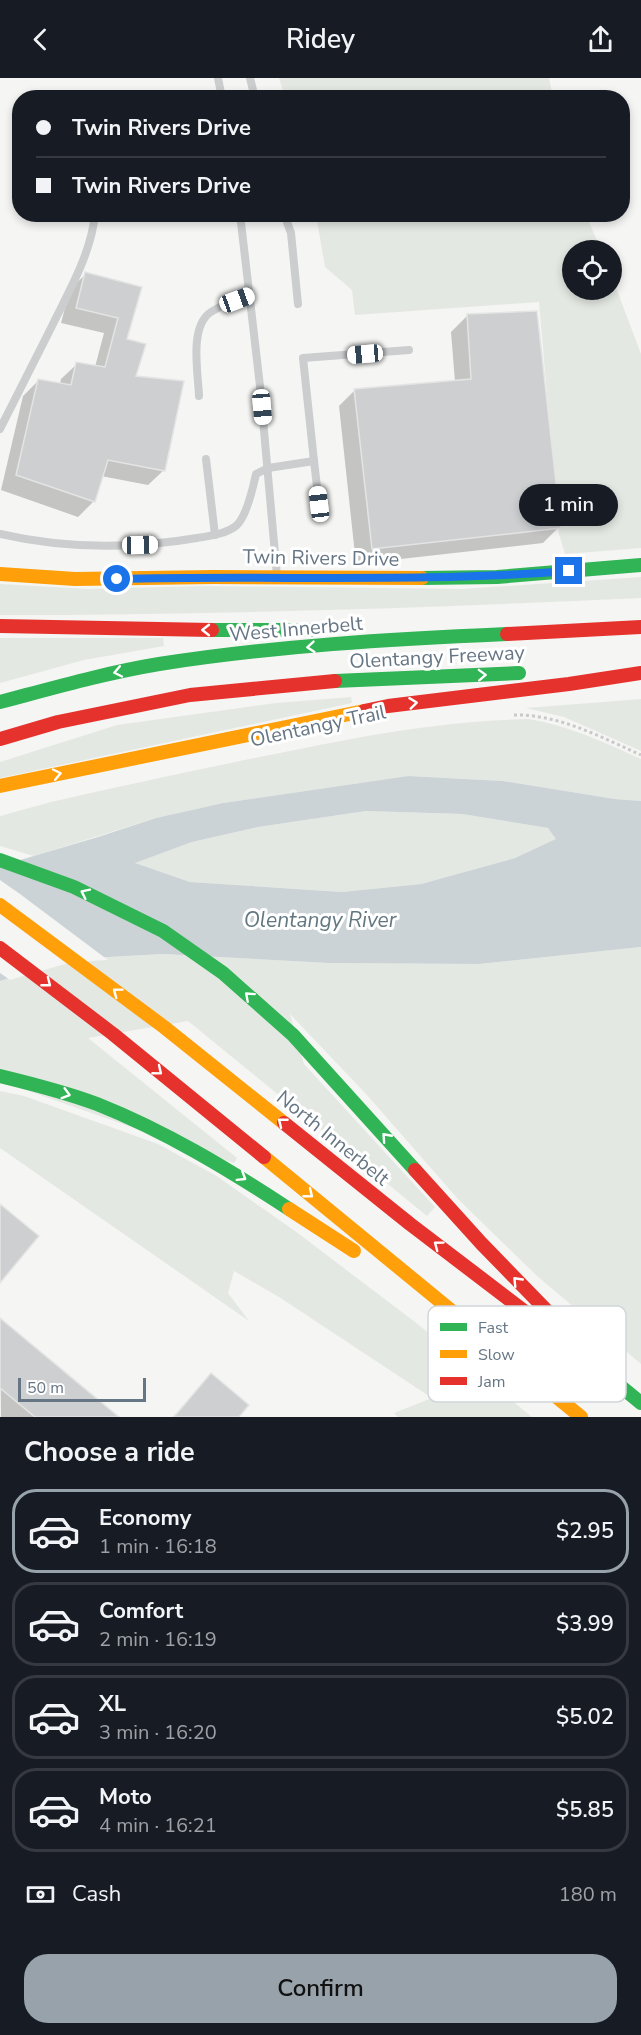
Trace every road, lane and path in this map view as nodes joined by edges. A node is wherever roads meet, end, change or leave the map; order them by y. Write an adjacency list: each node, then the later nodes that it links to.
1 (94, 222): 8 (lane)
2 (241, 222): 4 (lane)
3 (287, 222): 5 (lane)
4 (250, 295): 7 (lane); 11 (lane)
5 (298, 304)
6 (410, 350): 10 (lane)
7 (198, 396)
8 (0, 429)
9 (206, 459): 14 (lane)
10 (314, 461): 11 (lane); 12 (lane)
11 (268, 468): 14 (lane); 17 (lane)
12 (319, 504)
13 (0, 534): 14 (lane)
14 (215, 534)
15 (641, 566): 17 (main road, Twin Rivers Drive)
16 (0, 574): 17 (main road, Twin Rivers Drive)
17 (277, 577)
18 (0, 626): 20 (main road, one-way to 18)
19 (641, 627): 20 (main road)
20 (600, 630): 25 (main road, West Innerbelt, one-way to 25)
21 (641, 668): 22 (main road)
22 (559, 671)
23 (536, 672): 27 (main road, Olentangy Freeway, one-way to 23)
24 (641, 673): 29 (main road, one-way to 24)
25 (0, 702)
26 (505, 715): 28 (path)
27 (0, 739)
28 (641, 755)
29 (0, 786)
30 (0, 860): 37 (main road, one-way to 30)
31 (0, 905): 36 (main road, North Innerbelt, one-way to 31)
32 (0, 948): 35 (main road, one-way to 35)
33 (5, 1077): 34 (main road, one-way to 34)
34 (440, 1306)
35 (448, 1306)
36 (519, 1306)
37 (542, 1306)
38 (626, 1390): 40 (main road, North Innerbelt)
39 (563, 1402): 41 (main road)
40 (641, 1403)
41 (581, 1417)

